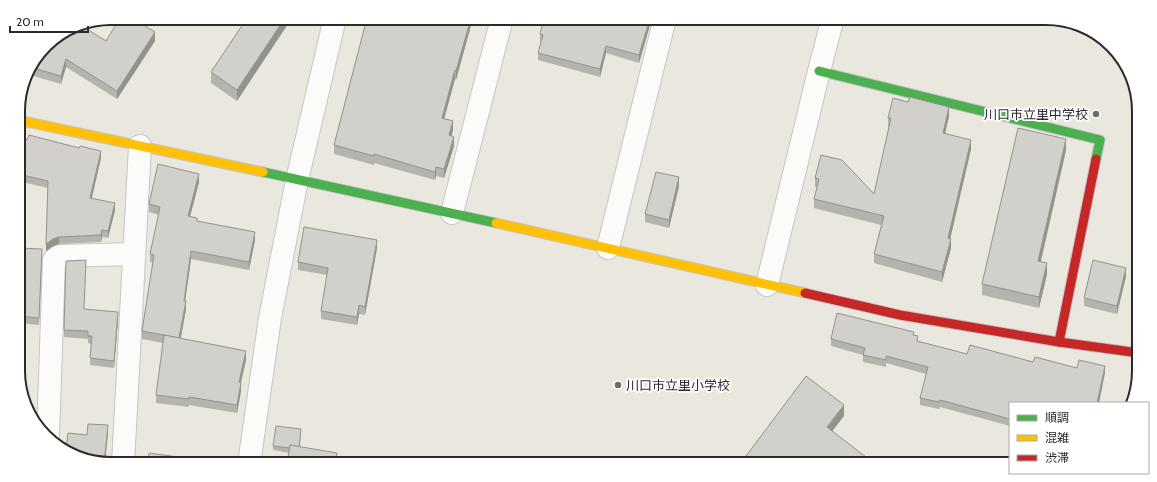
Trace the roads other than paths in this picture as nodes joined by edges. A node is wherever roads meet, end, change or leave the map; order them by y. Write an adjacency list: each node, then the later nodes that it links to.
1 (333, 25): 8 (street)
2 (500, 25): 9 (street)
3 (663, 25): 10 (street)
4 (831, 25): 5 (street)
5 (819, 71): 12 (street); 13 (street)
6 (25, 121): 7 (street)
7 (140, 146): 8 (street); 11 (street)
8 (297, 180): 9 (street); 17 (street)
9 (452, 213): 10 (street)
10 (608, 248): 12 (street)
11 (134, 254): 15 (street); 16 (street)
12 (767, 285): 13 (street)
13 (1059, 342): 14 (street)
14 (1132, 352)
15 (48, 430)
16 (123, 457)
17 (250, 457)

